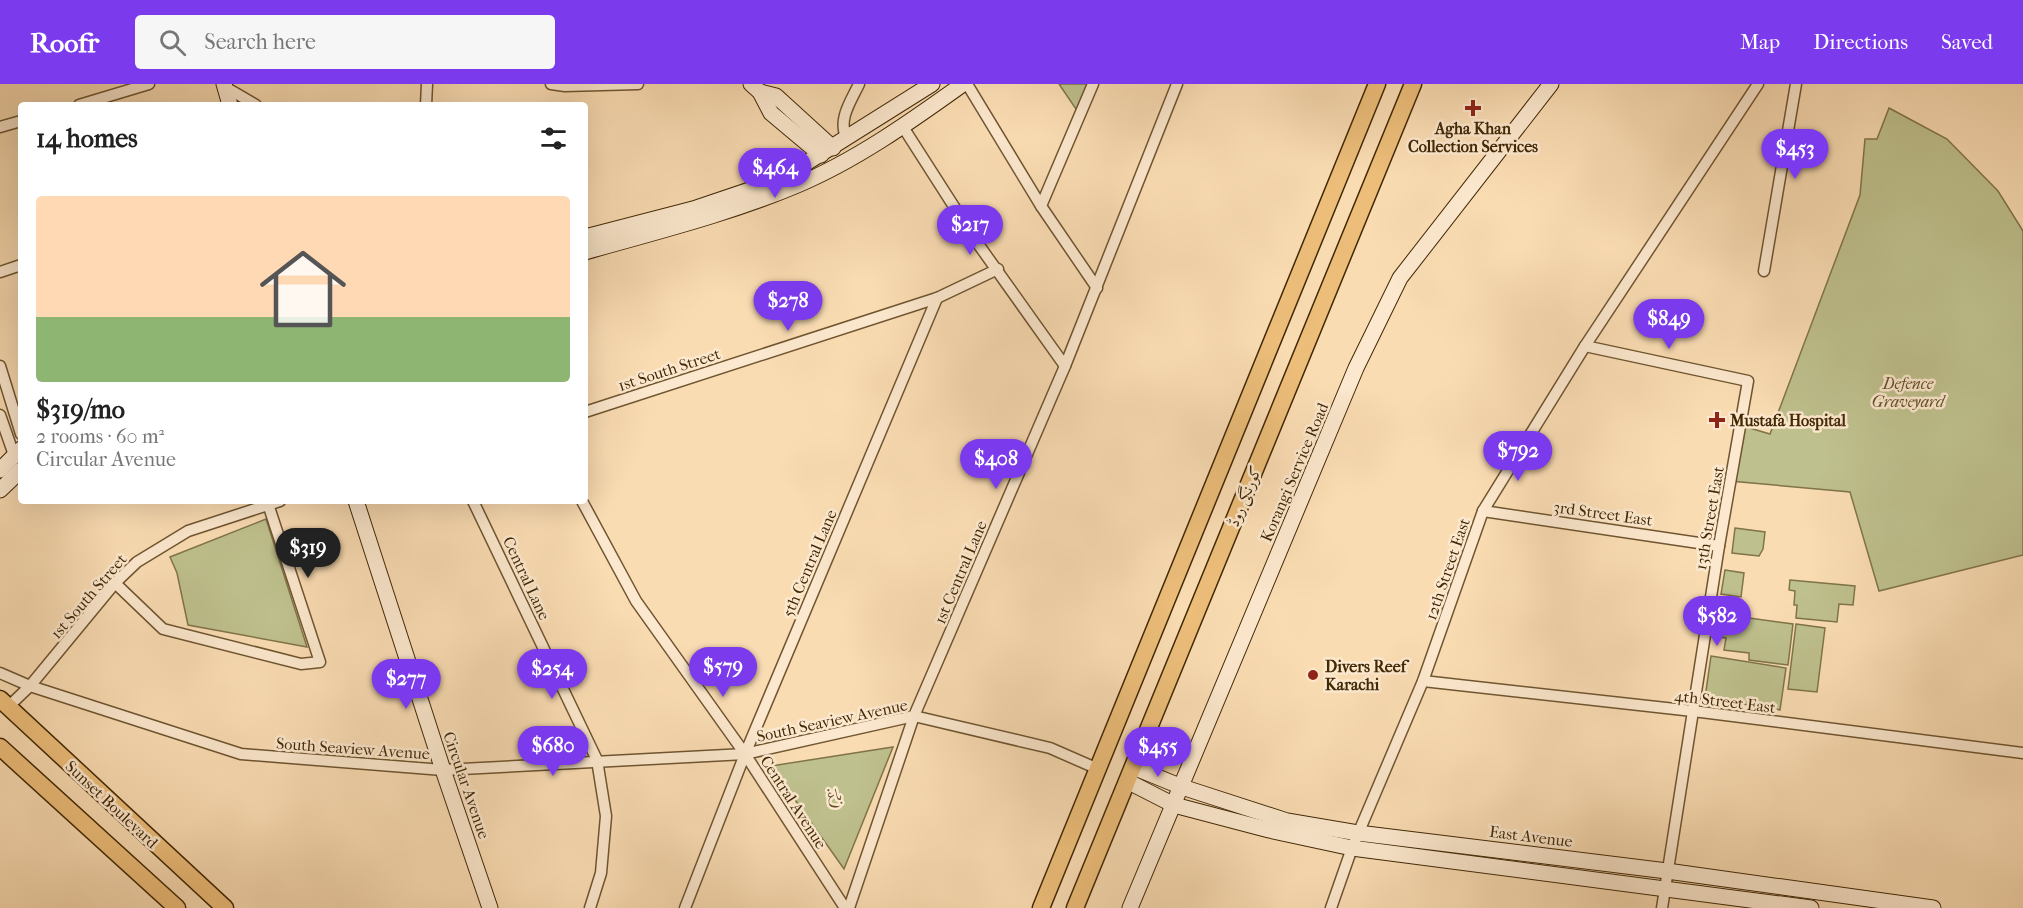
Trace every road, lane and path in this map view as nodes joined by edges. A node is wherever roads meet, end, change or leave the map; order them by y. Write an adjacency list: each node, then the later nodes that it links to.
1 (149, 84): 17 (street)
2 (427, 84): 20 (street)
3 (551, 84): 4 (street)
4 (638, 84)
5 (859, 84): 24 (street)
6 (932, 84): 24 (street)
7 (965, 84): 23 (street); 26 (street)
8 (1093, 84): 26 (street)
9 (1177, 84): 33 (street, 1st Central Lane)
10 (1377, 84): 63 (main road, کورنگی روڈ)
11 (1413, 84): 64 (main road, کورنگی روڈ)
12 (1551, 84): 65 (street, Korangi Service Road)
13 (1758, 84): 35 (street, 12th Street East)
14 (1796, 84): 31 (street)
15 (225, 86): 18 (street); 19 (street)
16 (756, 88): 25 (street)
17 (89, 102)
18 (229, 102)
19 (251, 102)
20 (426, 102)
21 (18, 122): 22 (street)
22 (0, 127)
23 (903, 127): 28 (street); 30 (street)
24 (847, 139): 25 (street)
25 (827, 151): 27 (street)
26 (1041, 206): 33 (street)
27 (588, 236)
28 (588, 251)
29 (18, 266): 32 (street)
30 (998, 269): 34 (street, 1st South Street); 37 (street)
31 (1764, 271)
32 (0, 272)
33 (1097, 288): 37 (street, 1st Central Lane)
34 (937, 298): 38 (street, 1st South Street); 60 (street, 5th Central Lane)
35 (1585, 346): 49 (street, 12th Street East); 50 (street, 13th Street East)
36 (0, 366): 40 (street)
37 (1065, 366): 57 (street, 1st Central Lane)
38 (588, 411)
39 (0, 415): 41 (street)
40 (18, 424)
41 (17, 452): 42 (street)
42 (0, 470)
43 (18, 473): 44 (street)
44 (0, 490)
45 (268, 504): 51 (street, 1st South Street); 51 (street)
46 (357, 504): 62 (street, Circular Avenue)
47 (474, 504): 61 (street, Central Lane)
48 (584, 504): 60 (street, Central Avenue)
49 (1483, 511): 50 (street, 3rd Street East); 53 (street, 12th Street East)
50 (1719, 546): 56 (street, 13th Street East)
51 (115, 583): 54 (street, 1st South Street)
52 (0, 673): 54 (street, South Seaview Avenue)
53 (1424, 681): 56 (street, 4th Street East); 67 (street, 12th Street East)
54 (30, 686): 55 (street); 62 (street, South Seaview Avenue)
55 (4, 703): 72 (main road, Sunset Boulevard)
56 (1693, 711): 59 (street, 4th Street East); 69 (street, 13th Street East)
57 (914, 716): 60 (street, South Seaview Avenue); 63 (street, South Seaview Avenue); 76 (street, 1st Central Lane)
58 (0, 747): 71 (main road, Sunset Boulevard)
59 (2023, 753)
60 (745, 754): 61 (street, South Seaview Avenue); 75 (street, 5th Central Lane); 76 (street, Central Avenue)
61 (597, 760): 62 (street, South Seaview Avenue); 74 (street, Central Lane)
62 (443, 770): 73 (street, Circular Avenue)
63 (1098, 770): 77 (main road, کورنگی روڈ)
64 (1130, 774): 65 (street, East Avenue); 66 (street); 78 (main road, کورنگی روڈ)
65 (1182, 788): 66 (street, Korangi Service Road); 67 (street, East Avenue)
66 (1174, 805): 68 (street); 79 (street, Korangi Service Road)
67 (1358, 833): 68 (street, 12th Street East); 69 (street, East Avenue)
68 (1352, 848): 70 (street); 80 (street, 12th Street East)
69 (1667, 871): 70 (street, 13th Street East); 83 (street, East Avenue)
70 (1664, 890): 81 (street, 13th Street East); 82 (street)
71 (177, 908)
72 (225, 908)
73 (490, 908)
74 (590, 908)
75 (685, 908)
76 (847, 908)
77 (1041, 908)
78 (1075, 908)
79 (1130, 908)
80 (1331, 908)
81 (1662, 908)
82 (1810, 908)
83 (1933, 908)

